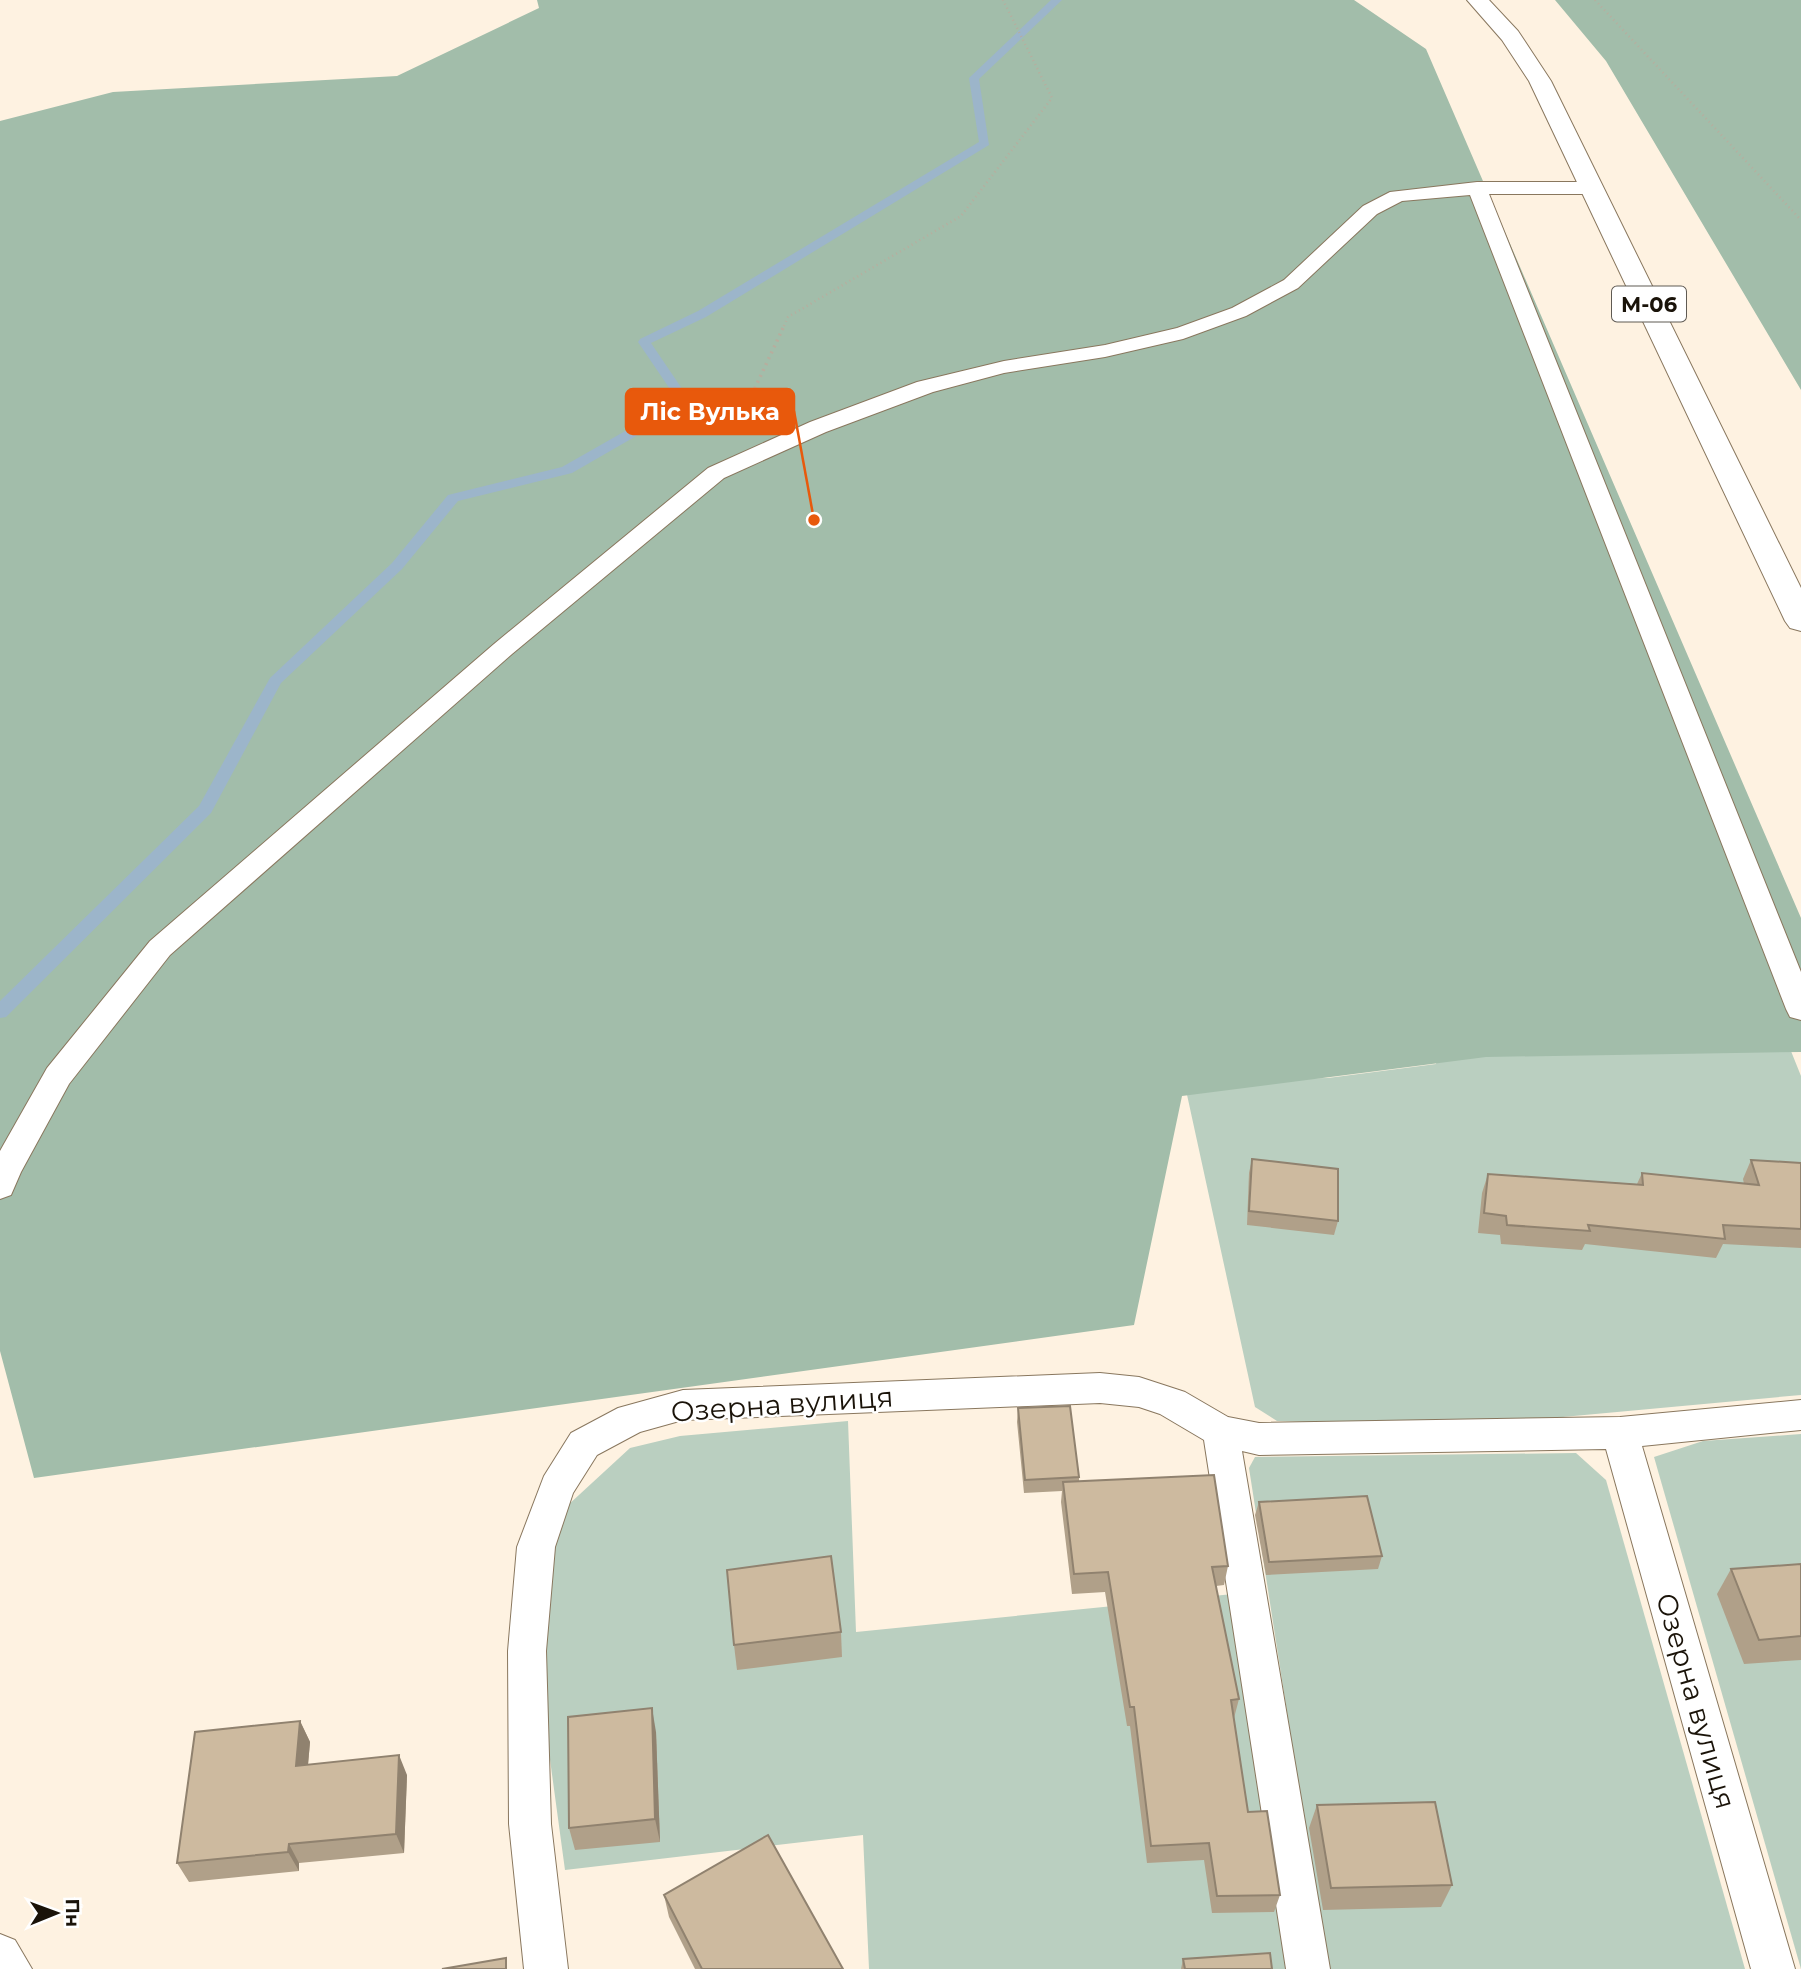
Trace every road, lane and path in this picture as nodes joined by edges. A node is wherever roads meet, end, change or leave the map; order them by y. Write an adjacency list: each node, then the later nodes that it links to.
1 (1003, 0): 7 (path)
2 (1478, 0): 5 (highway, М-06)
3 (1595, 0): 6 (path)
4 (1477, 188): 5 (lane); 7 (lane); 9 (lane)
5 (1593, 188): 8 (highway, М-06)
6 (1801, 220)
7 (716, 473): 10 (lane)
8 (1801, 621)
9 (1801, 1009)
10 (0, 1186)
11 (1801, 1415): 13 (lane, Озерна вулиця)
12 (1221, 1431): 13 (lane, Озерна вулиця); 16 (lane, Озерна вулиця); 17 (lane)
13 (1620, 1433): 18 (lane, Озерна вулиця)
14 (0, 1955): 15 (lane)
15 (10, 1969)
16 (546, 1969)
17 (1308, 1969)
18 (1773, 1969)

